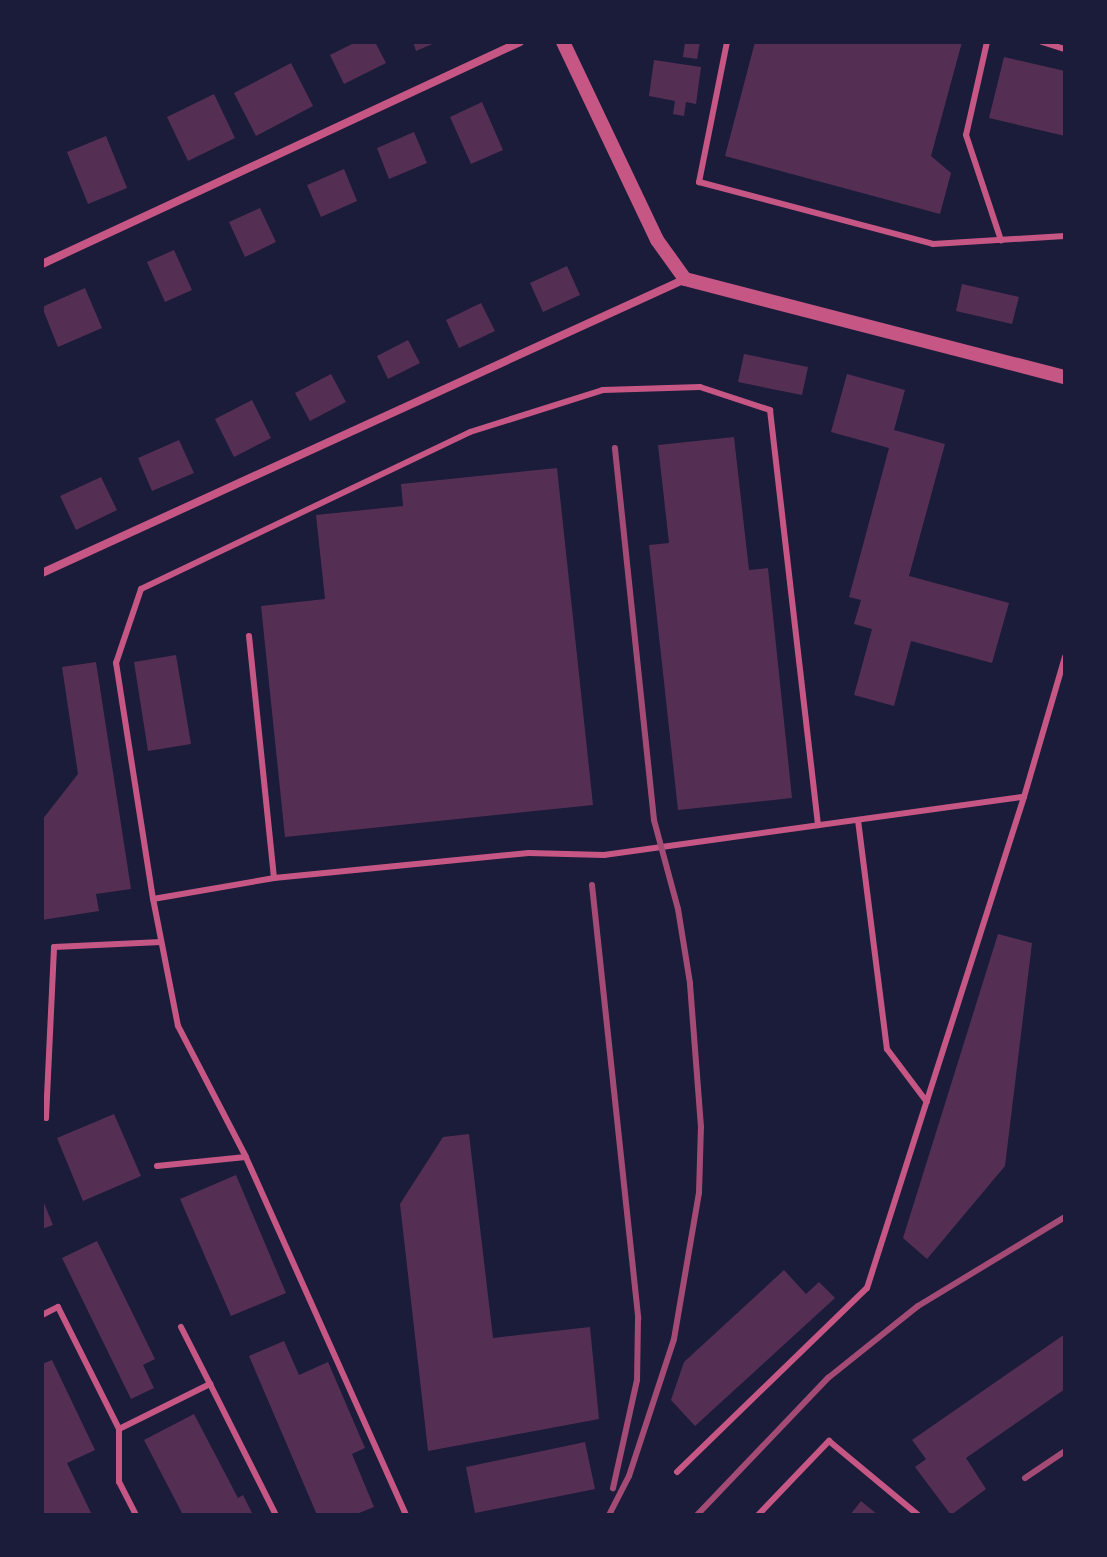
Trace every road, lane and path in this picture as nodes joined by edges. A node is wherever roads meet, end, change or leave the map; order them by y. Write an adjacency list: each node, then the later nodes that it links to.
1 (520, 42): 9 (street)
2 (563, 42): 10 (street)
3 (727, 42): 8 (lane)
4 (987, 42): 8 (lane)
5 (1042, 42): 6 (lane)
6 (1065, 49)
7 (1065, 236): 8 (lane)
8 (1001, 240)
9 (42, 264)
10 (685, 279): 11 (street); 12 (street)
11 (1065, 377)
12 (42, 573)
13 (249, 636): 18 (lane)
14 (1065, 657): 15 (lane)
15 (1024, 797): 16 (lane); 21 (lane)
16 (858, 820): 17 (lane); 21 (lane)
17 (818, 825): 18 (lane); 19 (lane)
18 (274, 878): 19 (lane)
19 (153, 899): 20 (lane)
20 (161, 942): 22 (lane); 23 (lane)
21 (927, 1102): 29 (lane)
22 (46, 1118)
23 (246, 1157): 24 (lane); 32 (lane)
24 (157, 1166)
25 (42, 1315): 28 (lane)
26 (181, 1327): 27 (lane)
27 (210, 1384): 28 (lane); 31 (lane)
28 (119, 1429): 30 (lane)
29 (677, 1472)
30 (136, 1515)
31 (276, 1515)
32 (406, 1515)
33 (758, 1515): 34 (lane)
34 (918, 1515)

